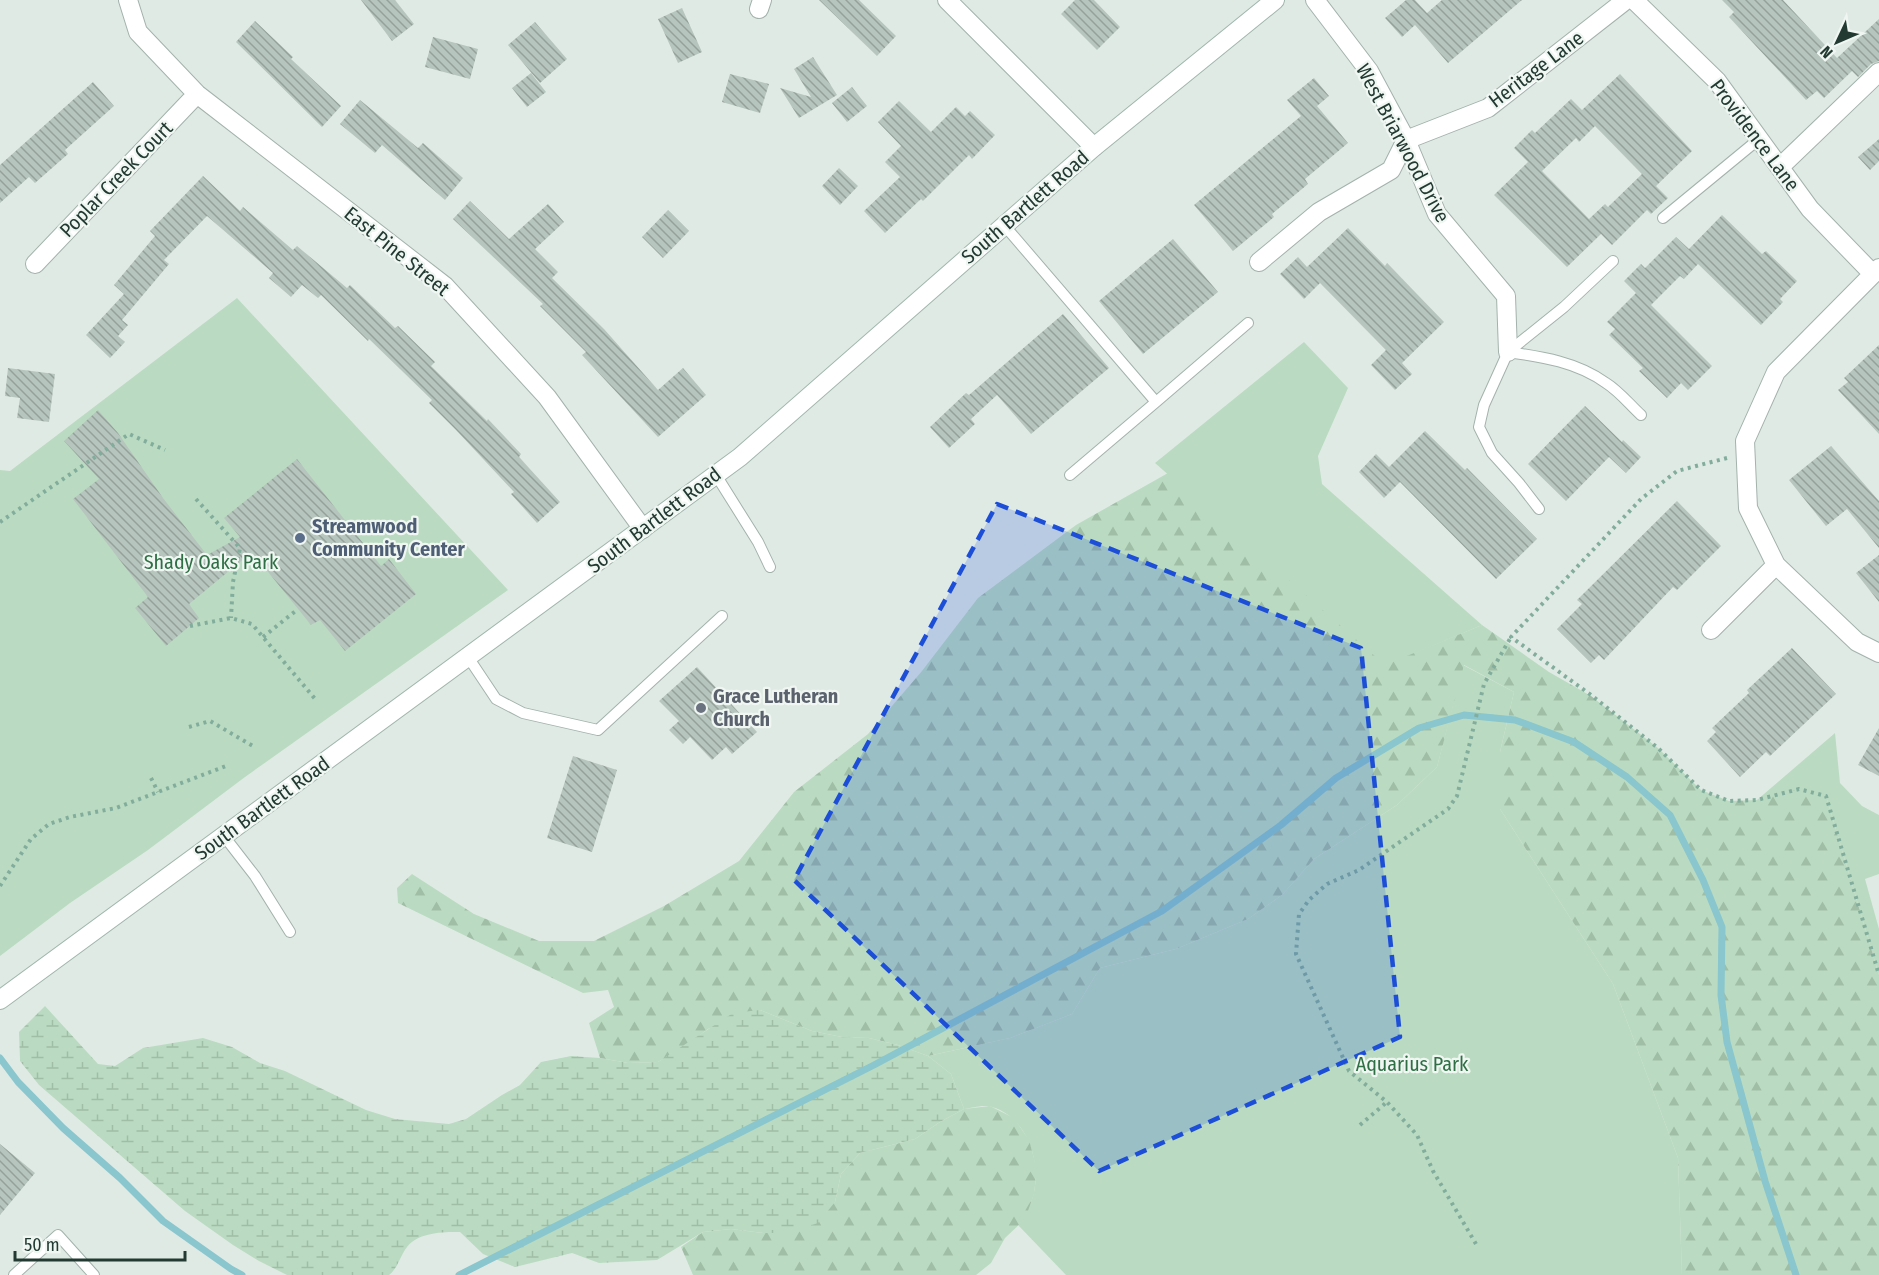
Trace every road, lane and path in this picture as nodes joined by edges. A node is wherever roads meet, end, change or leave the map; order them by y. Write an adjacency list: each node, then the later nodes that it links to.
1 (128, 0): 8 (street, East Pine Street)
2 (947, 0): 11 (street)
3 (1275, 0): 11 (street, South Bartlett Road)
4 (1315, 0): 10 (street, West Briarwood Drive)
5 (1626, 0): 10 (street, Heritage Lane)
6 (1634, 0): 9 (street, Providence Lane)
7 (1879, 72): 12 (street)
8 (197, 94): 17 (street, Poplar Creek Court); 30 (street, East Pine Street)
9 (1759, 139): 12 (street, Providence Lane); 13 (lane)
10 (1406, 140): 16 (street); 20 (street, West Briarwood Drive)
11 (1094, 147): 14 (street, South Bartlett Road)
12 (1780, 167): 18 (street, Providence Lane)
13 (1663, 218)
14 (1004, 225): 21 (lane); 25 (street, South Bartlett Road)
15 (1613, 261): 20 (lane)
16 (1259, 262)
17 (35, 264)
18 (1876, 270): 24 (street)
19 (1248, 323): 21 (lane)
20 (1508, 352): 22 (lane); 28 (lane)
21 (1156, 402): 26 (lane)
22 (1641, 416)
23 (165, 450): 29 (path)
24 (1746, 459): 31 (street); 39 (path)
25 (716, 475): 30 (street, South Bartlett Road); 32 (lane)
26 (1071, 475)
27 (196, 499): 35 (path)
28 (1539, 509)
29 (0, 522)
30 (643, 529): 41 (street, South Bartlett Road)
31 (1776, 565): 37 (street); 40 (street)
32 (770, 567)
33 (298, 609): 38 (path)
34 (722, 616): 41 (lane)
35 (231, 618): 36 (path); 38 (path)
36 (190, 626)
37 (1711, 630)
38 (263, 637): 42 (path)
39 (1511, 637): 51 (path); 53 (path)
40 (1879, 653)
41 (468, 657): 48 (street, South Bartlett Road)
42 (316, 700)
43 (189, 727): 44 (path)
44 (254, 746)
45 (226, 766): 47 (path)
46 (152, 778): 47 (path)
47 (158, 792): 49 (path)
48 (224, 836): 50 (lane); 52 (street, South Bartlett Road)
49 (0, 886)
50 (290, 932)
51 (1879, 975)
52 (0, 1000)
53 (1387, 1102): 54 (path); 55 (path)
54 (1360, 1125)
55 (1476, 1244)
56 (15, 1275): 57 (lane)
57 (94, 1275)

